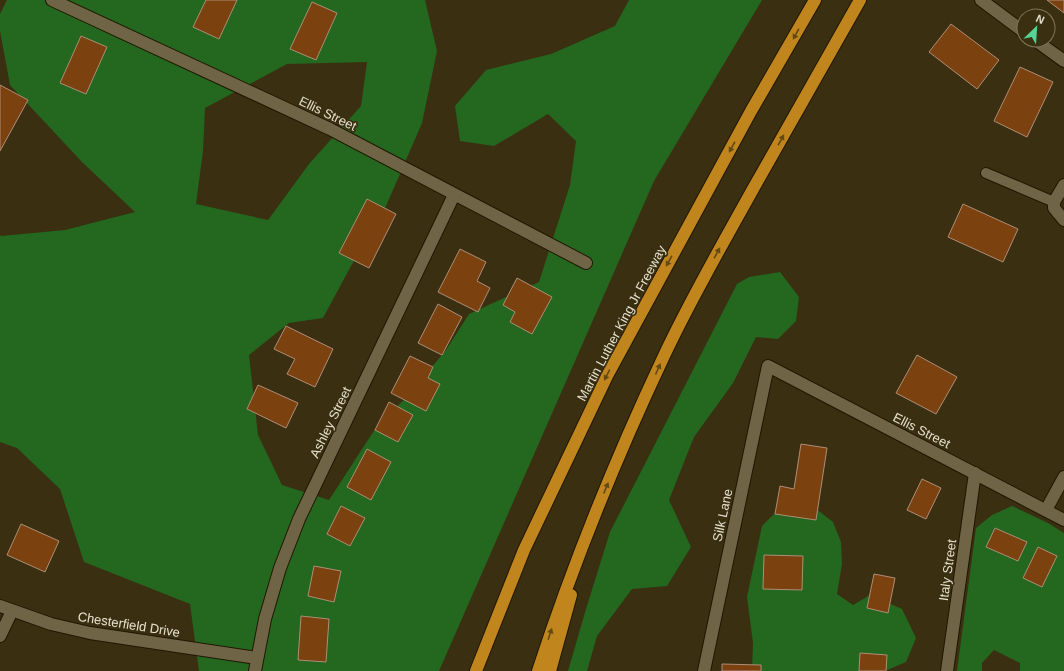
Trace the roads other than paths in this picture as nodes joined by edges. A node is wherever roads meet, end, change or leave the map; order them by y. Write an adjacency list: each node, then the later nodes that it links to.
1 (52, 0): 10 (street, Ellis Street)
2 (815, 0): 25 (highway, Martin Luther King Jr Freeway, one-way to 25)
3 (860, 0): 19 (highway, one-way to 3)
4 (981, 0): 5 (street)
5 (1016, 26)
6 (1047, 48): 7 (street)
7 (1064, 61)
8 (986, 173): 11 (lane)
9 (1064, 185): 11 (street)
10 (454, 195): 13 (street, Ellis Street); 23 (street, Ashley Street)
11 (1054, 205): 12 (street)
12 (1064, 220)
13 (586, 263)
14 (768, 366): 15 (street, Ellis Street); 28 (street, Silk Lane)
15 (975, 474): 17 (street, Ellis Street); 29 (street, Italy Street)
16 (1064, 477): 17 (street)
17 (1046, 510): 18 (street, Ellis Street)
18 (1064, 520)
19 (591, 524): 26 (highway, one-way to 19); 27 (highway)
20 (0, 606): 21 (street, Chesterfield Drive)
21 (12, 611): 22 (street); 23 (street, Chesterfield Drive)
22 (0, 636)
23 (257, 658): 24 (street, Ashley Street)
24 (255, 671)
25 (476, 671)
26 (538, 671)
27 (550, 671)
28 (704, 671)
29 (947, 671)

